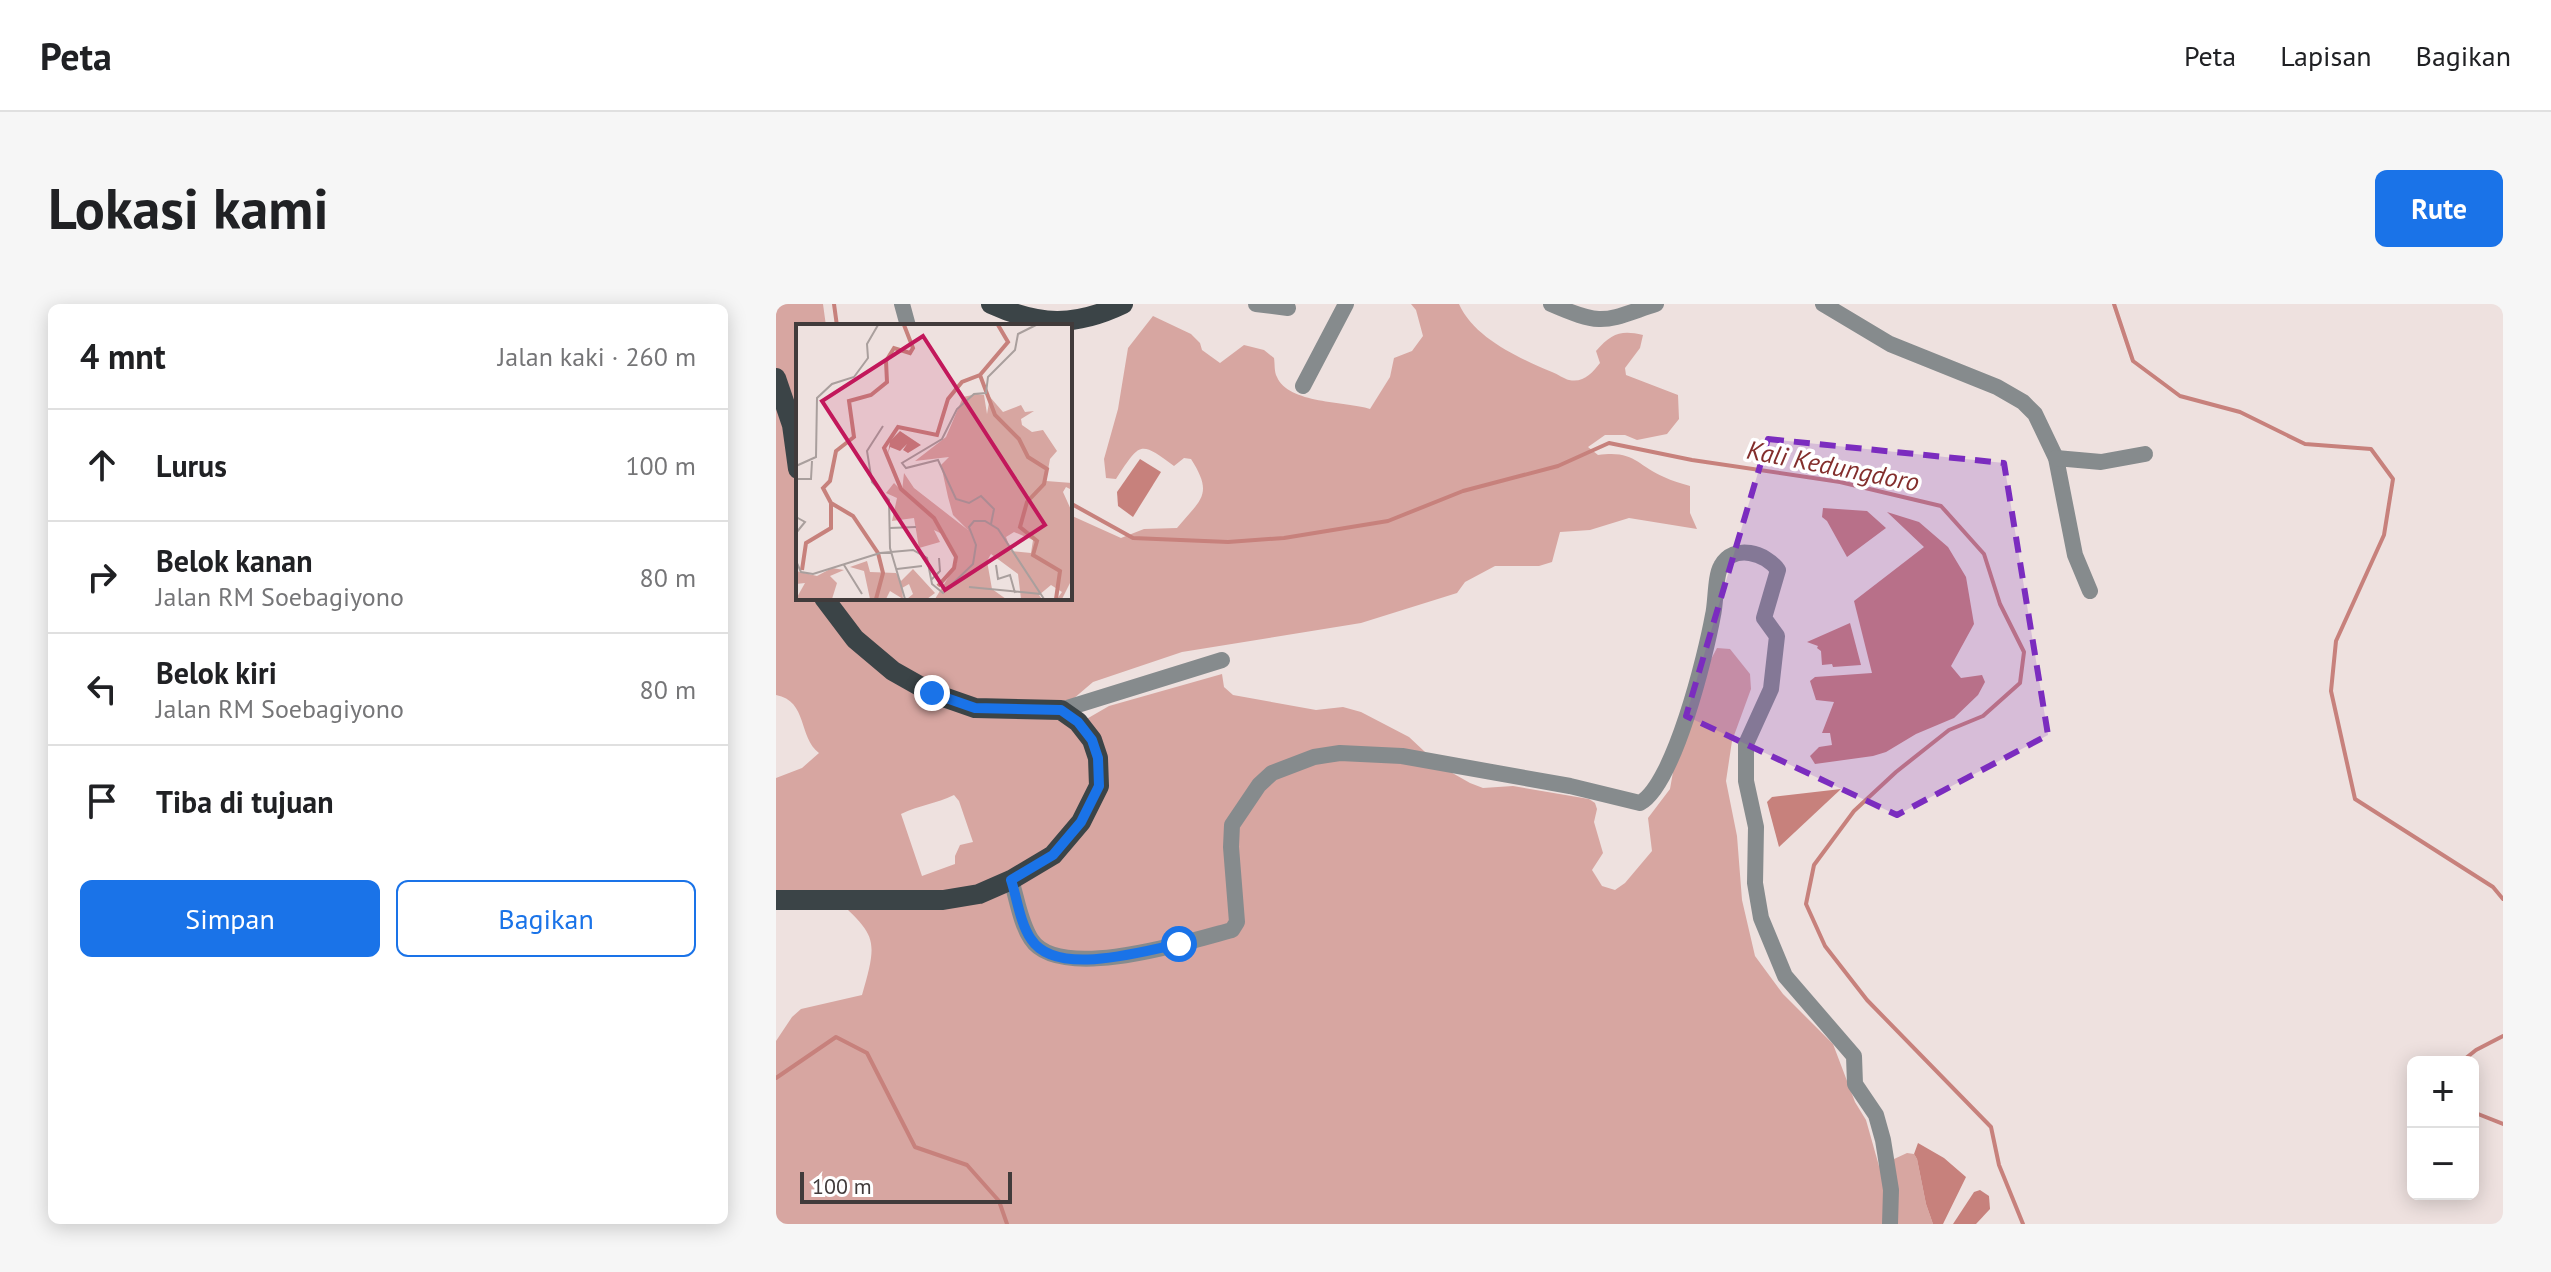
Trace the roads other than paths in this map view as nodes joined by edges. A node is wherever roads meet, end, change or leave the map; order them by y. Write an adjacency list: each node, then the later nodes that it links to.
1 (902, 304): 10 (street)
2 (991, 304): 3 (main road)
3 (1123, 304)
4 (1256, 304): 9 (street)
5 (1346, 304): 12 (street)
6 (1551, 304): 7 (street)
7 (1656, 304)
8 (1823, 304): 15 (street)
9 (1288, 308)
10 (907, 324)
11 (776, 378): 13 (main road)
12 (1303, 386)
13 (796, 454)
14 (2145, 454): 15 (street)
15 (2056, 458): 16 (street)
16 (2090, 591)
17 (826, 600): 19 (main road)
18 (1222, 660): 19 (street)
19 (1061, 710): 20 (main road)
20 (1011, 880): 21 (main road); 22 (street)
21 (776, 900)
22 (1890, 1224)

